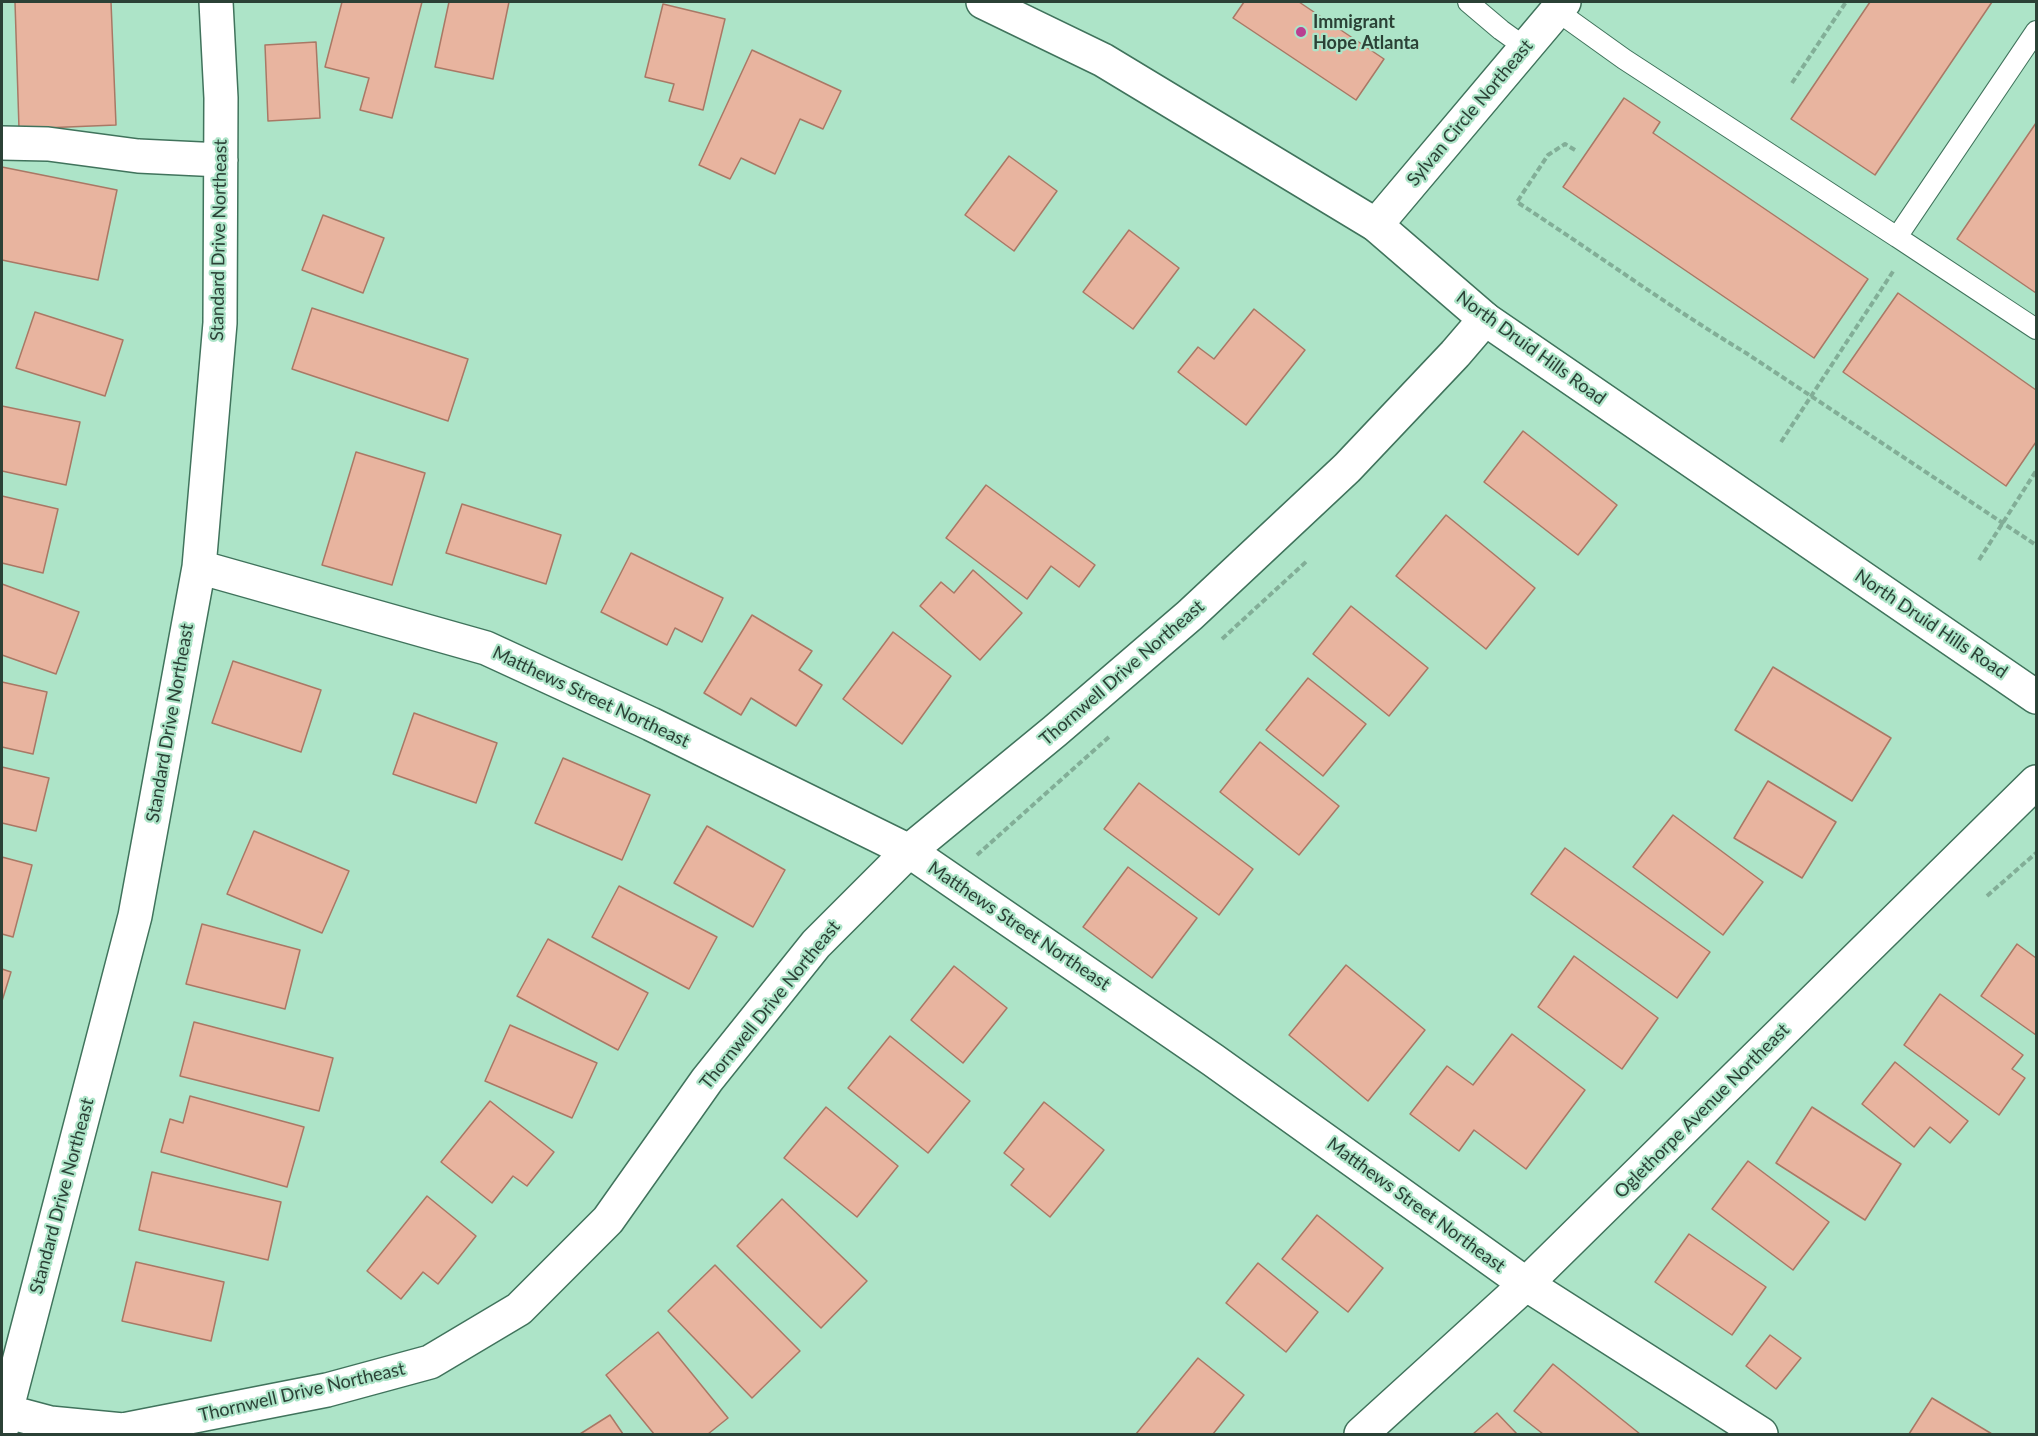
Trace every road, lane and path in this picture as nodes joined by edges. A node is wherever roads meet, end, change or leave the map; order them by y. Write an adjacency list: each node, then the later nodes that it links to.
1 (216, 2): 11 (street, Standard Drive Northeast)
2 (983, 2): 12 (street, North Druid Hills Road)
3 (1468, 2): 7 (lane)
4 (1846, 2): 8 (path)
5 (1561, 6): 7 (street, Sylvan Circle Northeast); 13 (lane)
6 (2037, 31): 13 (lane)
7 (1526, 48): 12 (street, Sylvan Circle Northeast)
8 (1792, 83)
9 (2, 143): 11 (street)
10 (1575, 150): 17 (path)
11 (221, 160): 24 (street, Standard Drive Northeast)
12 (1376, 225): 15 (street, North Druid Hills Road)
13 (1897, 237): 16 (lane)
14 (1900, 260): 17 (path)
15 (1485, 319): 26 (street, North Druid Hills Road); 29 (street, Thornwell Drive Northeast)
16 (2037, 329)
17 (1811, 396): 18 (path); 20 (path)
18 (1781, 442)
19 (2037, 471): 20 (path)
20 (2002, 523): 21 (path); 23 (path)
21 (2037, 545)
22 (1308, 560): 25 (path)
23 (1979, 560)
24 (199, 567): 29 (street, Matthews Street Northeast); 34 (street, Standard Drive Northeast)
25 (1215, 646)
26 (2037, 697)
27 (1117, 730): 31 (path)
28 (2037, 782): 33 (street, Oglethorpe Avenue Northeast)
29 (909, 851): 31 (street, Matthews Street Northeast); 35 (street, Thornwell Drive Northeast)
30 (2037, 853): 32 (path)
31 (953, 880): 33 (street, Matthews Street Northeast)
32 (1987, 896)
33 (1526, 1284): 36 (street, Oglethorpe Avenue Northeast); 37 (street, Matthews Street Northeast)
34 (3, 1419): 35 (street, Thornwell Drive Northeast)
35 (120, 1432)
36 (1361, 1434)
37 (1761, 1434)

